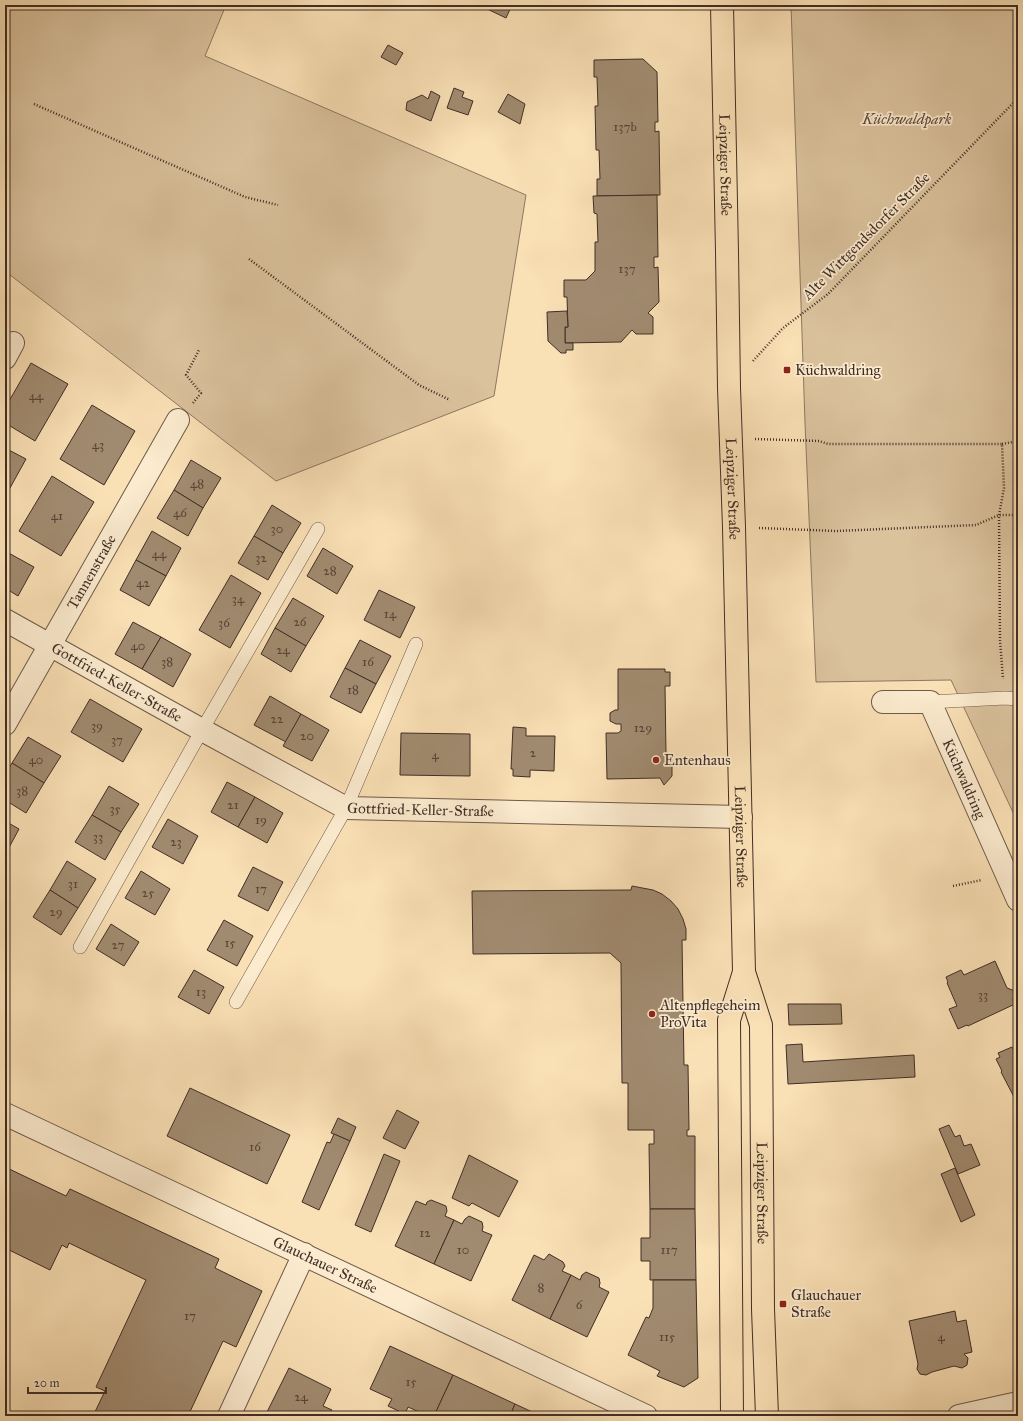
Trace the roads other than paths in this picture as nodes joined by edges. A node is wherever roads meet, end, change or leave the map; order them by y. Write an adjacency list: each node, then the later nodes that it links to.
1 (722, 5): 13 (main road, Leipziger Straße)
2 (178, 420): 6 (street, Tannenstraße)
3 (318, 529): 11 (lane)
4 (5, 620): 6 (street, Gottfried-Keller-Straße)
5 (416, 644): 12 (lane)
6 (49, 645): 10 (street, Tannenstraße); 11 (street, Gottfried-Keller-Straße)
7 (1018, 699): 9 (lane)
8 (883, 702): 9 (street)
9 (930, 702): 14 (street, Küchwaldring)
10 (5, 724)
11 (202, 730): 12 (street, Gottfried-Keller-Straße); 15 (lane)
12 (346, 808): 13 (street, Gottfried-Keller-Straße); 17 (lane)
13 (740, 817): 16 (main road, Leipziger Straße)
14 (1018, 900)
15 (80, 946)
16 (744, 972): 23 (main road, Leipziger Straße); 24 (main road, Leipziger Straße)
17 (236, 1002)
18 (5, 1114): 19 (street, Glauchauer Straße)
19 (304, 1254): 21 (street); 22 (street, Glauchauer Straße)
20 (1018, 1403): 25 (street)
21 (229, 1416)
22 (646, 1416)
23 (732, 1416)
24 (767, 1416)
25 (959, 1416)

